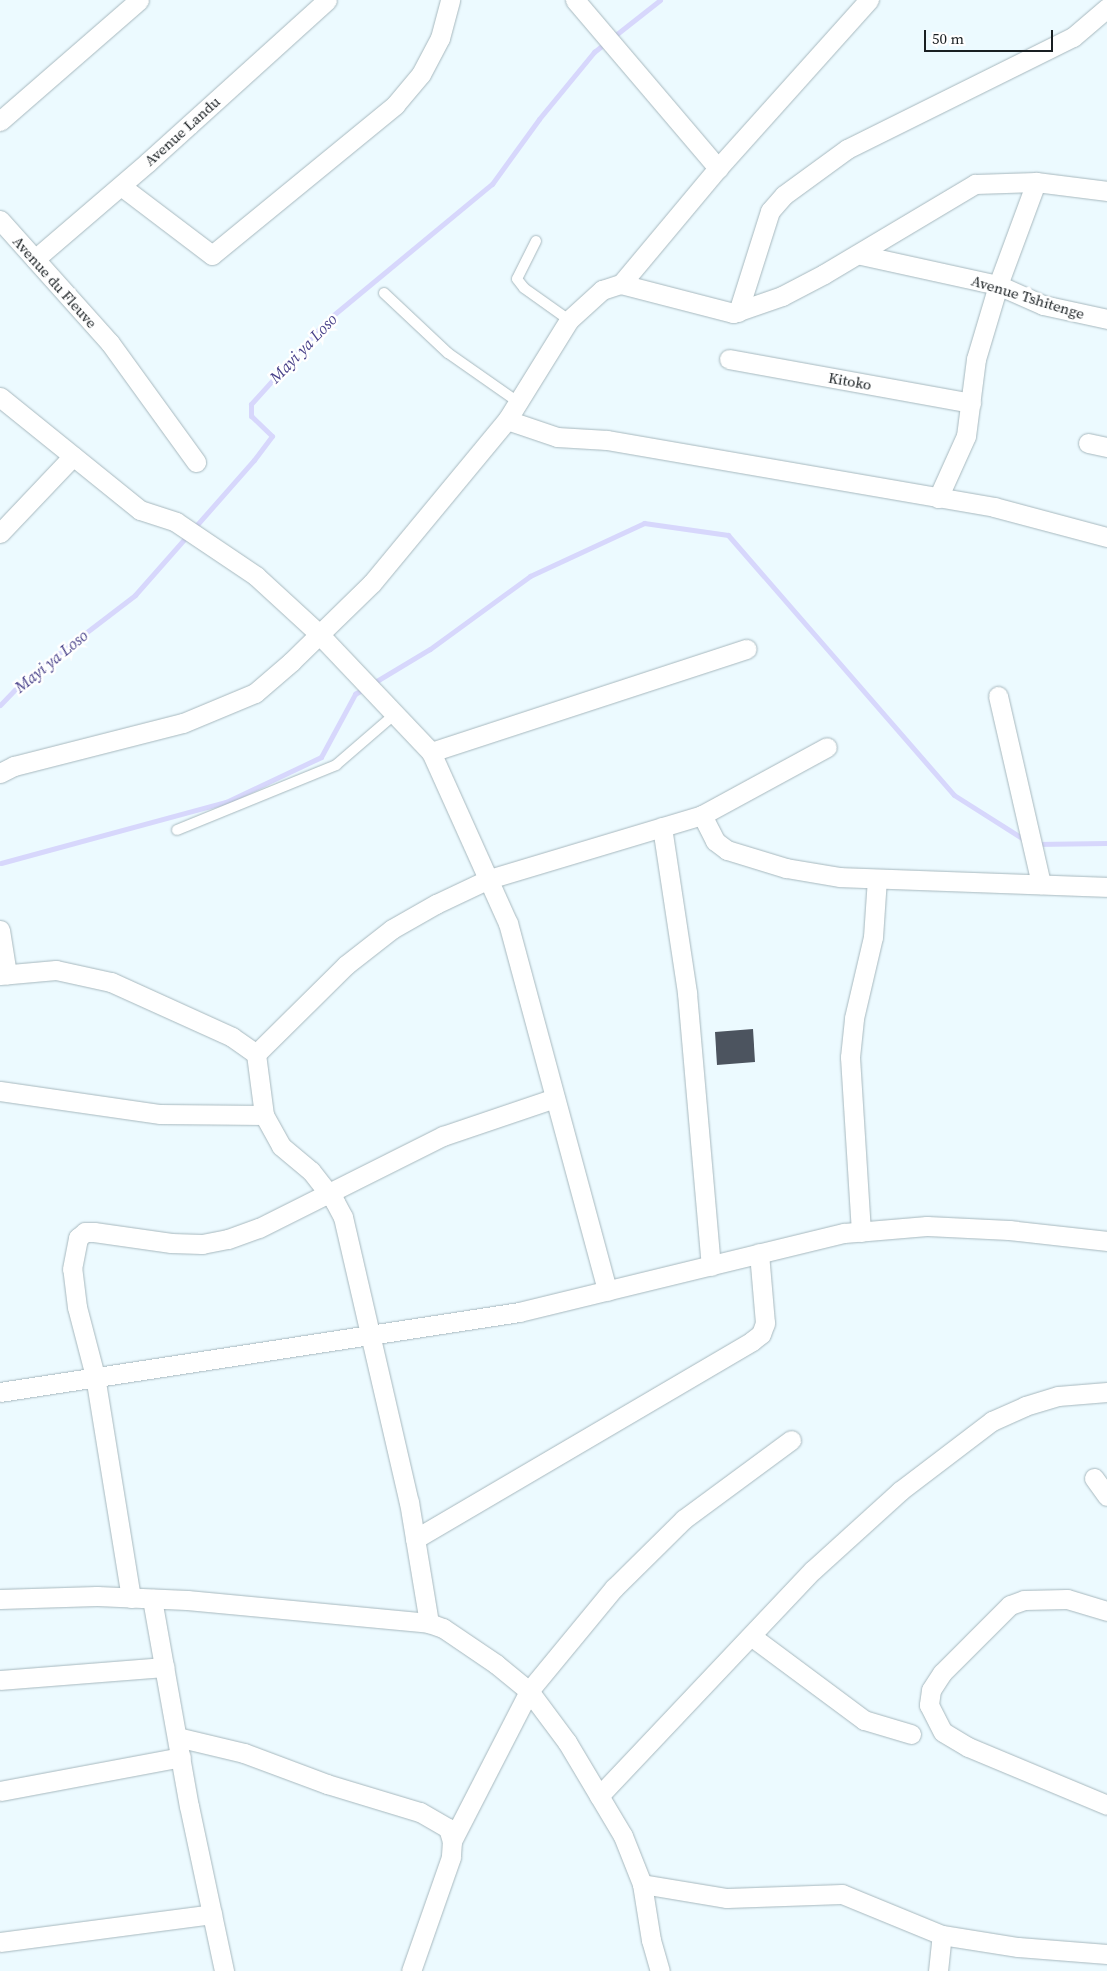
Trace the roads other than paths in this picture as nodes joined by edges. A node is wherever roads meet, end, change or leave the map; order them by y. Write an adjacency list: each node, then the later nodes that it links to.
1 (139, 0): 7 (street)
2 (327, 0): 10 (street, Avenue Landu)
3 (450, 0): 10 (street)
4 (575, 0): 8 (street)
5 (869, 0): 8 (street)
6 (1107, 8): 19 (street)
7 (0, 121)
8 (718, 168): 16 (street)
9 (1036, 182): 11 (street); 14 (street); 17 (street)
10 (121, 186): 15 (street, Avenue Landu)
11 (1107, 191)
12 (0, 220): 15 (street, Avenue du Fleuve)
13 (536, 241): 21 (lane)
14 (860, 255): 17 (street, Avenue Tshitenge); 19 (street)
15 (35, 259): 30 (street, Avenue du Fleuve)
16 (621, 284): 19 (street); 21 (street)
17 (998, 285): 20 (street, Avenue Tshitenge); 25 (street)
18 (384, 293): 24 (lane)
19 (738, 312)
20 (1107, 319)
21 (569, 320): 24 (street)
22 (729, 359): 25 (street, Kitoko)
23 (0, 398): 29 (street)
24 (518, 402): 26 (street)
25 (971, 404): 31 (street)
26 (507, 420): 31 (street); 34 (street)
27 (1088, 444): 28 (street)
28 (1107, 447)
29 (73, 456): 32 (street); 34 (street)
30 (196, 462)
31 (938, 498): 33 (street)
32 (0, 533)
33 (1107, 537)
34 (318, 633): 37 (street); 40 (street)
35 (747, 649): 39 (street)
36 (998, 696): 46 (street)
37 (395, 714): 39 (street); 43 (lane)
38 (827, 747): 41 (street)
39 (431, 752): 45 (street)
40 (0, 773)
41 (702, 815): 42 (street); 44 (street)
42 (662, 827): 45 (street); 58 (street)
43 (178, 830)
44 (877, 878): 46 (street); 55 (street)
45 (489, 879): 50 (street); 52 (street)
46 (1041, 884): 47 (street)
47 (1107, 887)
48 (0, 930): 49 (street)
49 (3, 975): 50 (street)
50 (256, 1054): 53 (street)
51 (0, 1092): 53 (street)
52 (555, 1098): 54 (street); 59 (street)
53 (264, 1115): 54 (street)
54 (328, 1192): 60 (street); 61 (street)
55 (861, 1232): 56 (street); 57 (street)
56 (1107, 1241)
57 (759, 1253): 58 (street); 67 (street)
58 (711, 1266): 59 (street)
59 (607, 1291): 60 (street)
60 (369, 1334): 61 (street); 67 (street)
61 (95, 1376): 62 (street); 68 (street)
62 (0, 1392)
63 (1107, 1392): 73 (street)
64 (791, 1440): 76 (street)
65 (1094, 1478): 66 (street)
66 (1107, 1496)
67 (416, 1540): 72 (street)
68 (131, 1598): 69 (street); 70 (street)
69 (0, 1599)
70 (152, 1599): 72 (street); 74 (street)
71 (1107, 1611): 82 (street)
72 (428, 1623): 76 (street)
73 (751, 1636): 77 (street); 81 (street)
74 (164, 1667): 75 (street); 78 (street)
75 (0, 1680)
76 (529, 1691): 81 (street); 83 (street)
77 (911, 1734)
78 (177, 1737): 79 (street); 83 (street)
79 (181, 1757): 80 (street); 85 (street)
80 (0, 1791)
81 (600, 1796): 84 (street)
82 (1107, 1805)
83 (452, 1841): 90 (street)
84 (642, 1884): 86 (street); 91 (street)
85 (212, 1914): 87 (street); 89 (street)
86 (942, 1935): 88 (street); 92 (street)
87 (0, 1942)
88 (1102, 1960)
89 (224, 1971)
90 (411, 1971)
91 (660, 1971)
92 (938, 1971)

